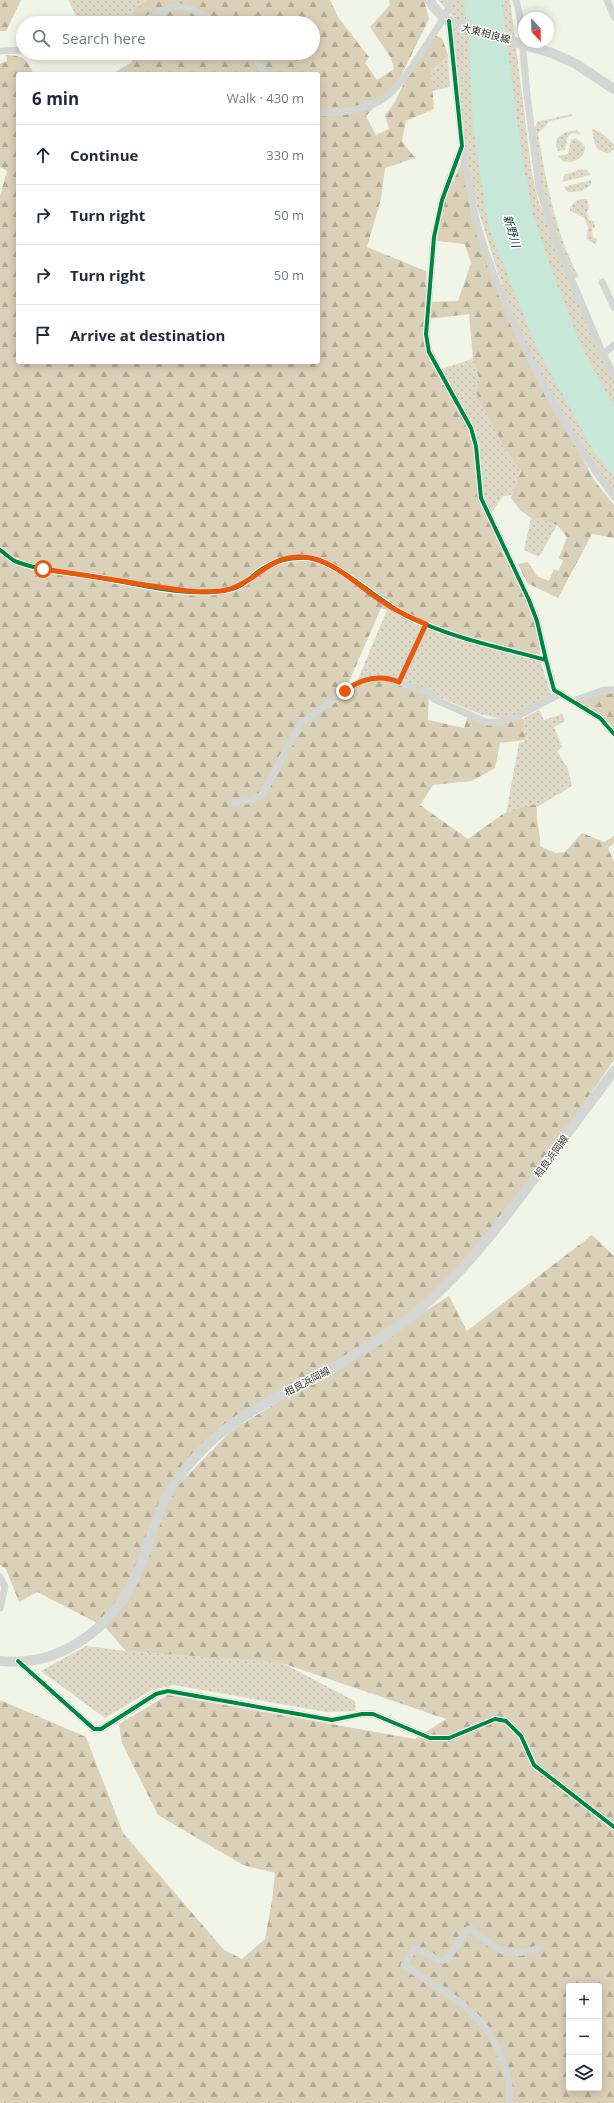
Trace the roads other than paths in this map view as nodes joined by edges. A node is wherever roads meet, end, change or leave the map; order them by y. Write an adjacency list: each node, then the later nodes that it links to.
1 (429, 0): 9 (main road)
2 (448, 0): 9 (street)
3 (516, 0): 5 (street)
4 (605, 0): 8 (street)
5 (519, 12)
6 (152, 16): 7 (street)
7 (204, 16)
8 (614, 17)
9 (449, 21): 10 (main road, 大東相良線); 18 (street); 19 (street)
10 (518, 41)
11 (522, 48): 23 (street)
12 (538, 48): 17 (main road, 大東相良線)
13 (16, 50): 14 (street)
14 (0, 51)
15 (257, 60): 16 (street)
16 (264, 72)
17 (614, 89)
18 (320, 113)
19 (462, 146): 25 (street); 28 (street)
20 (602, 282): 21 (street)
21 (614, 307)
22 (614, 345): 23 (street)
23 (603, 354): 24 (street)
24 (614, 374)
25 (614, 497)
26 (0, 550): 27 (street)
27 (426, 624): 28 (street); 29 (street)
28 (546, 660): 31 (street)
29 (399, 682): 31 (street); 34 (street)
30 (614, 690): 32 (street)
31 (560, 694): 32 (street)
32 (573, 701): 33 (street)
33 (614, 734)
34 (234, 803)
35 (614, 1071): 39 (main road, 相良浜岡線)
36 (0, 1577): 37 (street)
37 (0, 1608)
38 (0, 1661): 39 (main road, 相良浜岡線)
39 (18, 1661): 40 (street)
40 (614, 1827)
41 (536, 1949): 42 (street)
42 (509, 2103)

